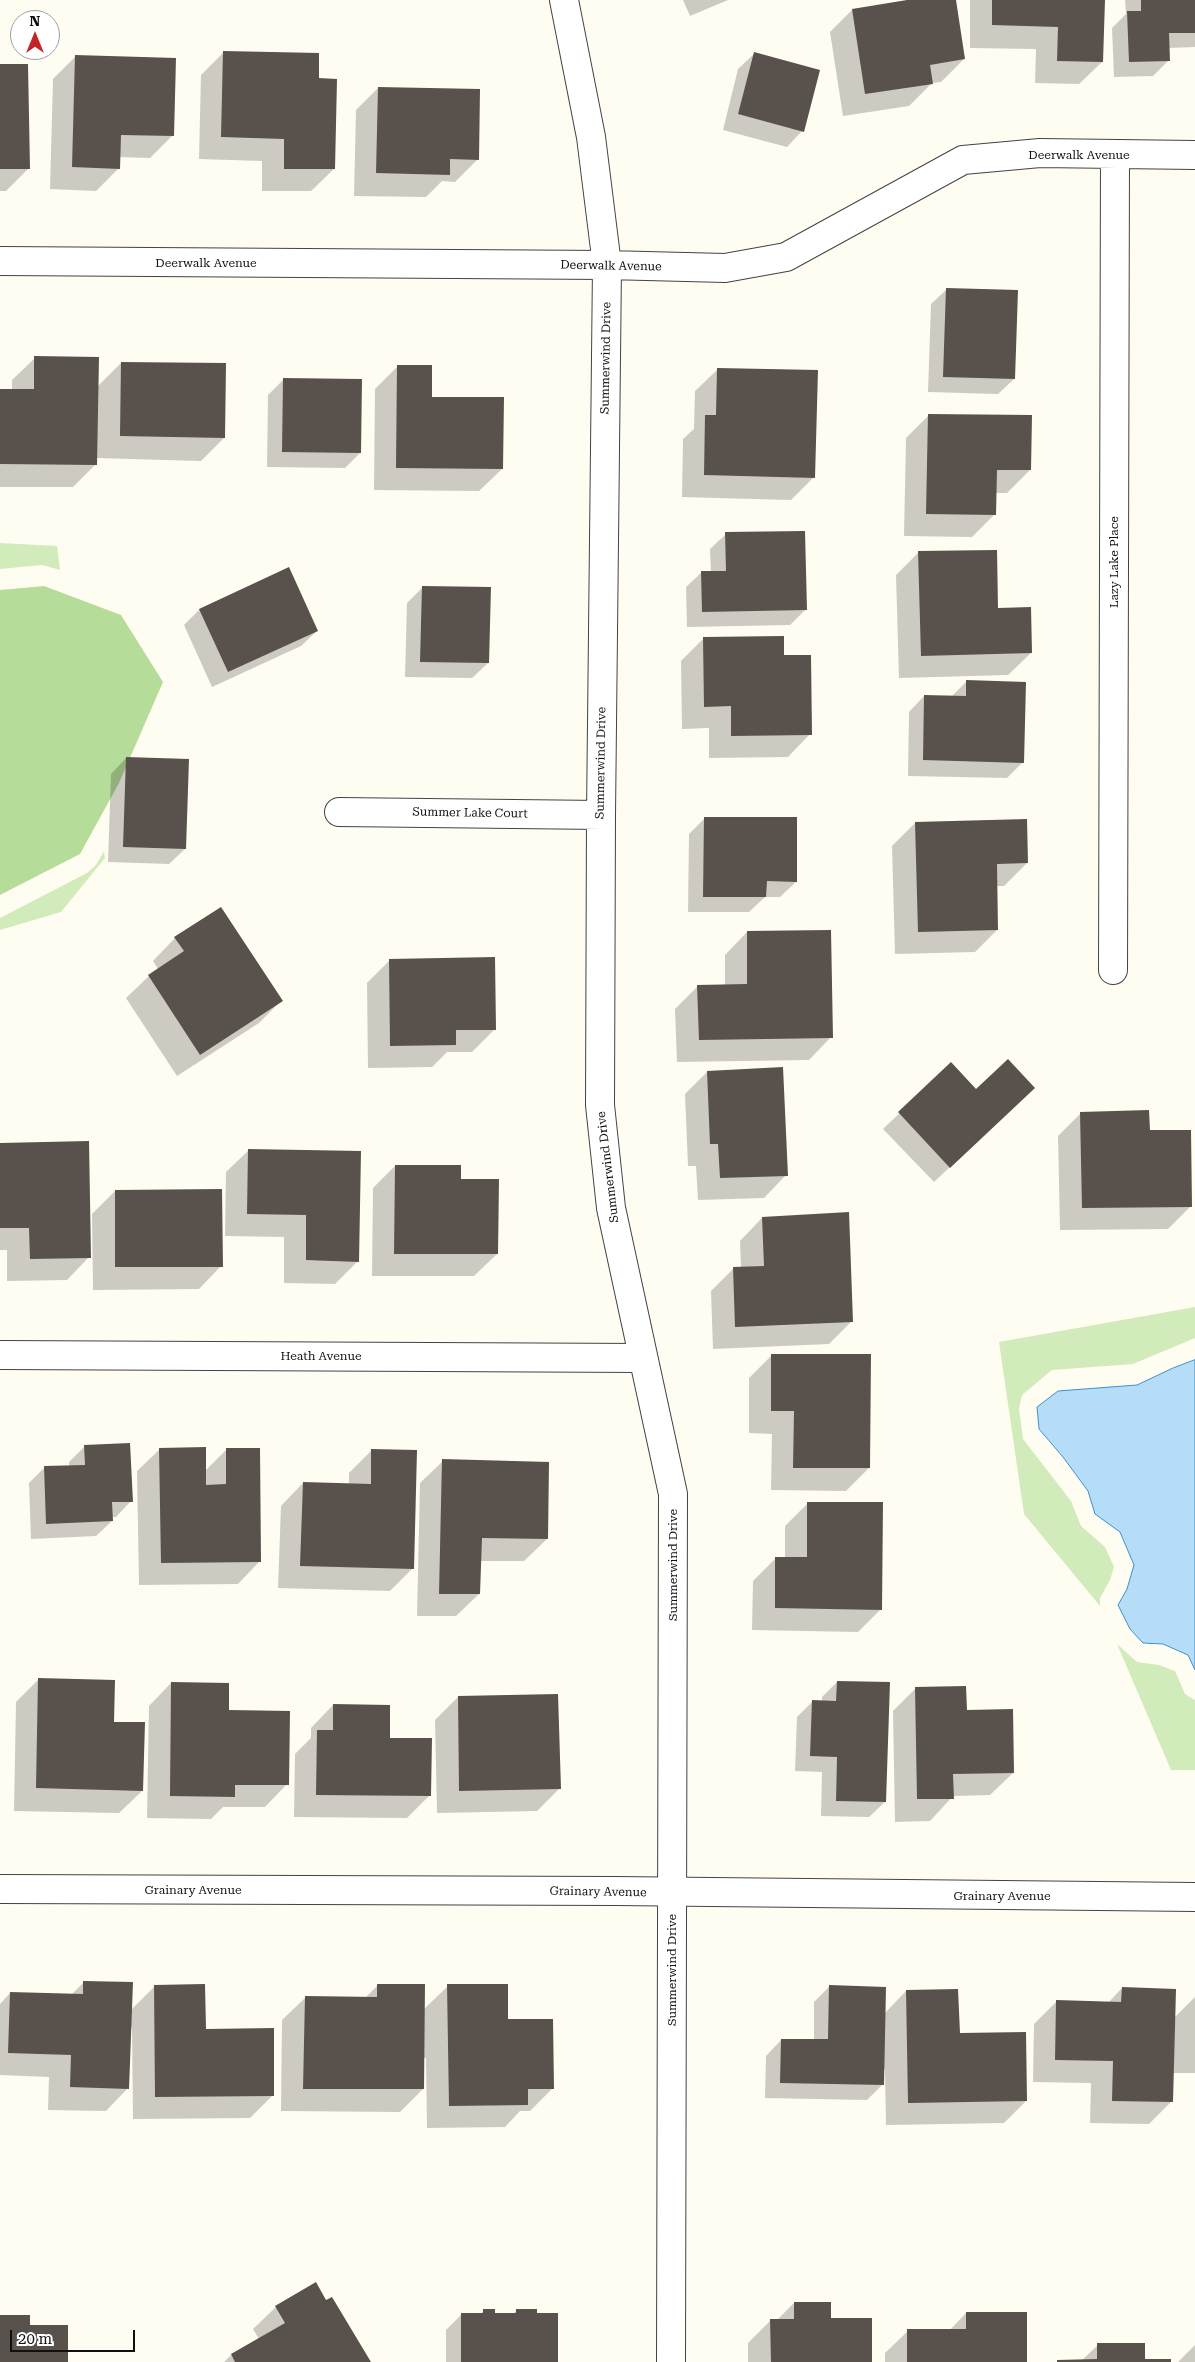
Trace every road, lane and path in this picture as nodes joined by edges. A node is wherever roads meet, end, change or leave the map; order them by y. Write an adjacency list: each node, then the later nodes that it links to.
1 (564, 0): 5 (street, Summerwind Drive)
2 (1115, 155): 3 (street, Deerwalk Avenue); 5 (street, Deerwalk Avenue); 8 (street, Lazy Lake Place)
3 (1195, 155)
4 (0, 261): 5 (street, Deerwalk Avenue)
5 (607, 265): 7 (street, Summerwind Drive)
6 (338, 812): 7 (street, Summer Lake Court)
7 (601, 815): 10 (street, Summerwind Drive)
8 (1113, 970)
9 (0, 1355): 10 (street, Heath Avenue)
10 (643, 1358): 12 (street, Summerwind Drive)
11 (0, 1889): 12 (street, Grainary Avenue)
12 (673, 1893): 13 (street, Grainary Avenue); 14 (street, Summerwind Drive)
13 (1195, 1897)
14 (671, 2362)

